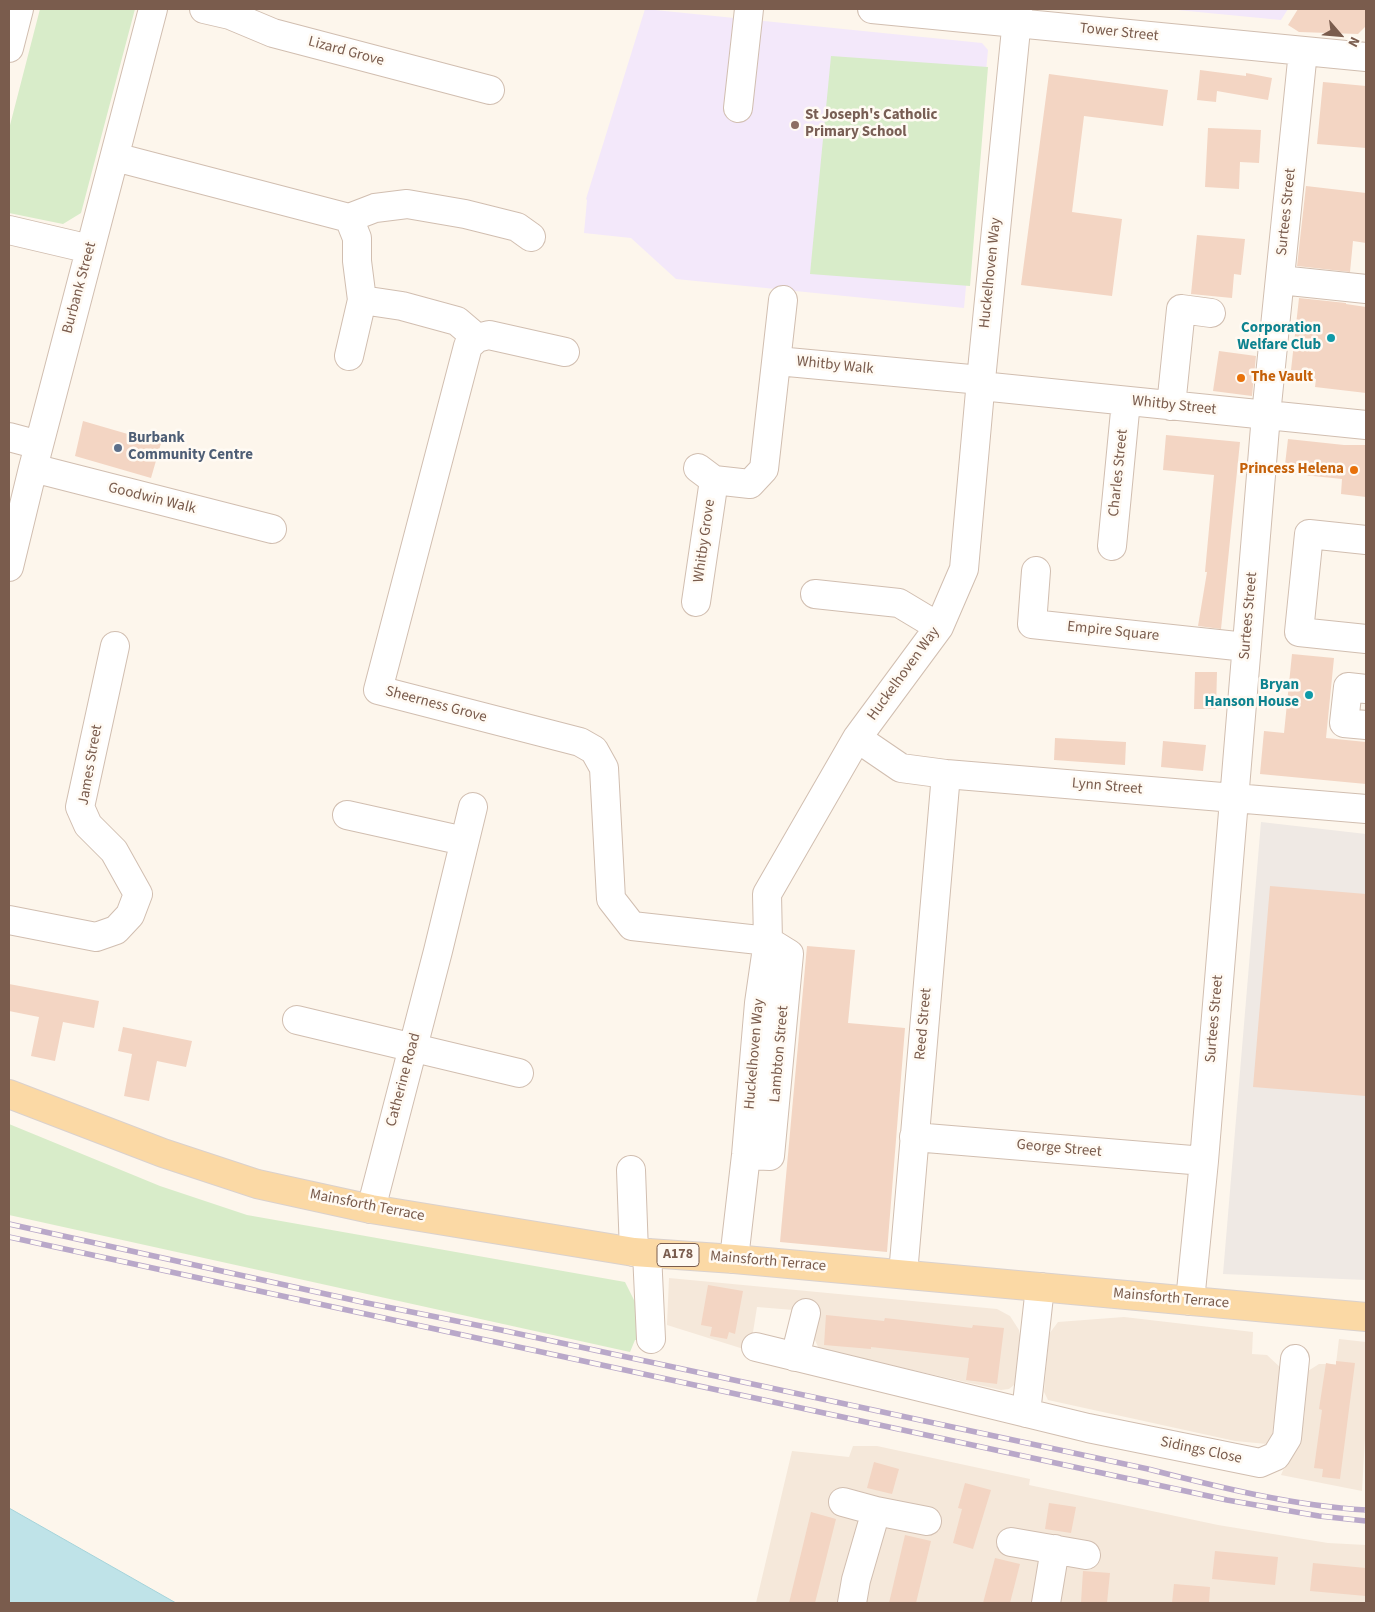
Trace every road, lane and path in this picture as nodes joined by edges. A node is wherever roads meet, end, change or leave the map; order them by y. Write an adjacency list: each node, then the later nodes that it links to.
1 (19, 9): 8 (street)
2 (152, 9): 13 (street, Burbank Street)
3 (204, 9): 11 (street, Lizard Grove)
4 (749, 9): 12 (street)
5 (872, 9): 6 (street, Tower Street)
6 (958, 13): 7 (street, Tower Street)
7 (1017, 16): 9 (street, Tower Street); 27 (street, Huckelhoven Way)
8 (9, 48)
9 (1303, 50): 10 (street, Tower Street); 18 (street, Surtees Street)
10 (1366, 57)
11 (490, 90)
12 (738, 108)
13 (115, 156): 14 (street); 17 (street, Burbank Street)
14 (349, 218): 16 (street); 20 (street)
15 (9, 230): 17 (street)
16 (531, 237)
17 (90, 249): 33 (street, Burbank Street)
18 (1280, 280): 19 (street); 30 (street, Surtees Street)
19 (1366, 289)
20 (362, 300): 23 (street); 25 (street)
21 (783, 300): 26 (street)
22 (1211, 313): 29 (street)
23 (477, 338): 24 (street); 56 (street, Sheerness Grove)
24 (565, 352)
25 (349, 356)
26 (777, 361): 27 (street, Whitby Walk); 34 (street, Whitby Walk)
27 (981, 383): 28 (street, Whitby Street); 42 (street, Huckelhoven Way)
28 (1126, 401): 29 (street, Whitby Street); 37 (street, Charles Street)
29 (1171, 406): 30 (street, Whitby Street)
30 (1266, 416): 31 (street, Whitby Street); 45 (street, Surtees Street)
31 (1366, 425)
32 (9, 437): 33 (street, Goodwin Walk)
33 (36, 457): 35 (street, Goodwin Walk); 38 (street, Burbank Street)
34 (714, 477): 41 (street, Whitby Grove)
35 (272, 530)
36 (1366, 540): 43 (street)
37 (1112, 546)
38 (9, 567)
39 (1036, 571): 45 (street, Empire Square)
40 (815, 594): 42 (street)
41 (696, 602)
42 (939, 628): 48 (street, Huckelhoven Way)
43 (1366, 638)
44 (116, 646): 55 (street, James Street)
45 (1246, 647): 50 (street, Surtees Street)
46 (1366, 689): 47 (street)
47 (1366, 725)
48 (856, 738): 49 (street, Lynn Street); 56 (street, Huckelhoven Way)
49 (946, 774): 50 (street, Lynn Street); 61 (street, Reed Street)
50 (1234, 797): 52 (street, Lynn Street); 62 (street, Surtees Street)
51 (473, 807): 54 (street, Catherine Road)
52 (1366, 809)
53 (347, 815): 54 (street)
54 (464, 841): 58 (street, Catherine Road)
55 (9, 920)
56 (768, 941): 66 (street, Huckelhoven Way)
57 (297, 1020): 58 (street)
58 (412, 1049): 59 (street); 64 (street, Catherine Road)
59 (519, 1073)
60 (9, 1094): 64 (main road, Mainsforth Terrace / A178)
61 (914, 1137): 62 (street, George Street); 67 (street, Reed Street)
62 (1204, 1161): 69 (street, Surtees Street)
63 (631, 1170): 65 (street)
64 (370, 1209): 65 (main road, Mainsforth Terrace / A178)
65 (640, 1252): 66 (main road, Mainsforth Terrace / A178); 72 (street)
66 (734, 1258): 67 (main road, Mainsforth Terrace / A178)
67 (904, 1274): 68 (main road, Mainsforth Terrace / A178)
68 (1040, 1287): 69 (main road, Mainsforth Terrace / A178); 76 (street)
69 (1190, 1301): 71 (main road, Mainsforth Terrace / A178)
70 (806, 1313): 74 (street)
71 (1366, 1316)
72 (652, 1339)
73 (756, 1347): 74 (street, Sidings Close)
74 (796, 1357): 76 (street, Sidings Close)
75 (1295, 1359): 76 (street, Sidings Close)
76 (1026, 1413)
77 (843, 1502): 78 (street)
78 (876, 1511): 79 (street); 83 (street)
79 (927, 1521)
80 (1011, 1542): 81 (street)
81 (1055, 1549): 82 (street); 84 (street)
82 (1086, 1555)
83 (852, 1603)
84 (1046, 1603)

